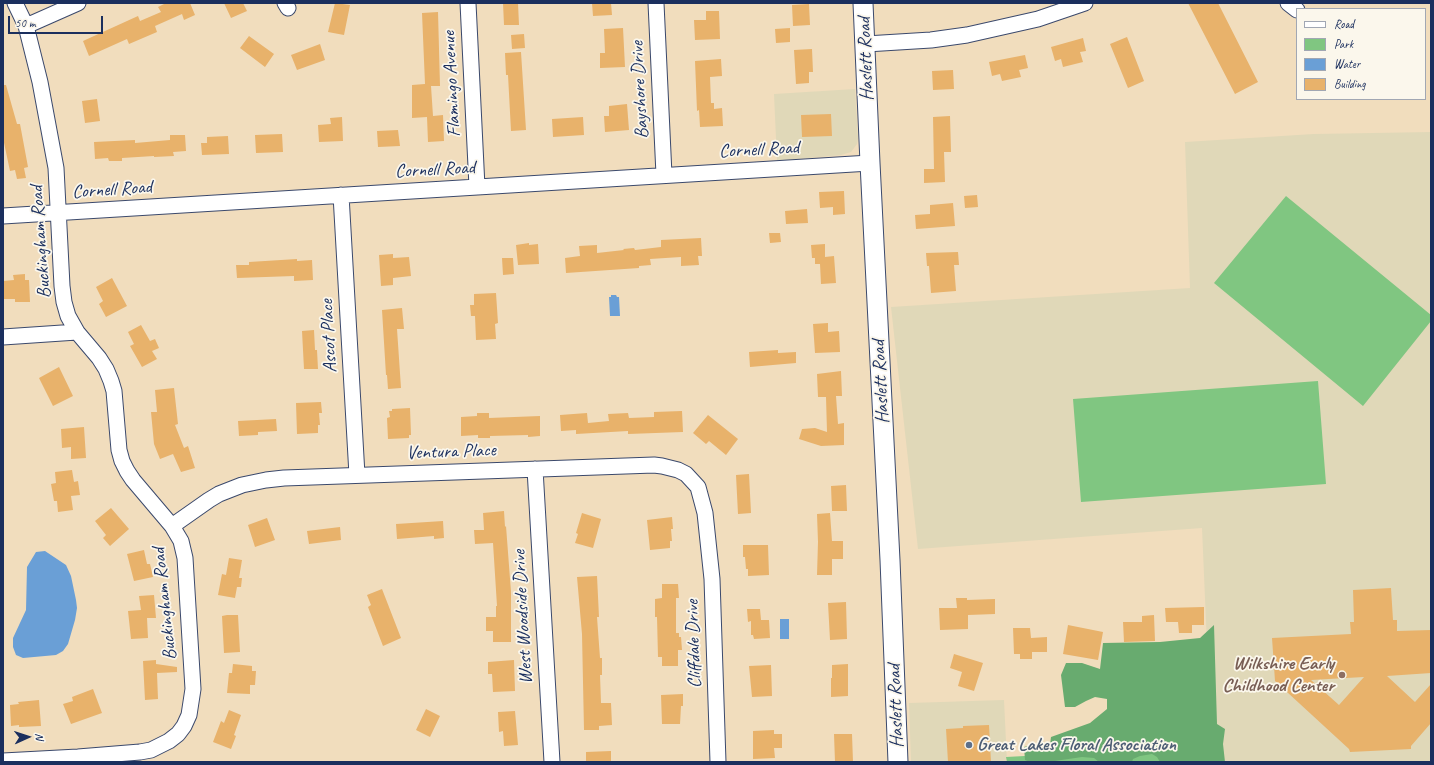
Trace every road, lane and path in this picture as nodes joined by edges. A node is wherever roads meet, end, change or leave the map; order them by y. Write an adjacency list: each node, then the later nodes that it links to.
1 (15, 3): 9 (street, Buckingham Road)
2 (78, 3): 9 (street)
3 (468, 3): 13 (street, Flamingo Avenue)
4 (656, 3): 12 (street, Bayshore Drive)
5 (863, 3): 10 (street, Haslett Road)
6 (1085, 3): 10 (street)
7 (1288, 3): 8 (street)
8 (1296, 9)
9 (26, 26): 15 (street, Buckingham Road)
10 (866, 44): 11 (street, Haslett Road)
11 (870, 163): 12 (street, Cornell Road); 27 (street, Haslett Road)
12 (664, 175): 13 (street, Cornell Road)
13 (477, 187): 14 (street, Cornell Road)
14 (341, 195): 15 (street, Cornell Road); 20 (street, Ascot Place)
15 (58, 213): 16 (street, Cornell Road); 17 (street, Buckingham Road)
16 (3, 216)
17 (77, 332): 18 (street); 22 (street, Buckingham Road)
18 (3, 337)
19 (535, 469): 20 (street, Ventura Place); 21 (street, Ventura Place); 25 (street, West Woodside Drive)
20 (357, 475): 22 (street, Ventura Place)
21 (706, 525): 26 (street, Cliffdale Drive)
22 (172, 526): 23 (street, Buckingham Road)
23 (43, 760): 24 (street, Buckingham Road)
24 (3, 761)
25 (552, 762)
26 (718, 762)
27 (898, 762)

